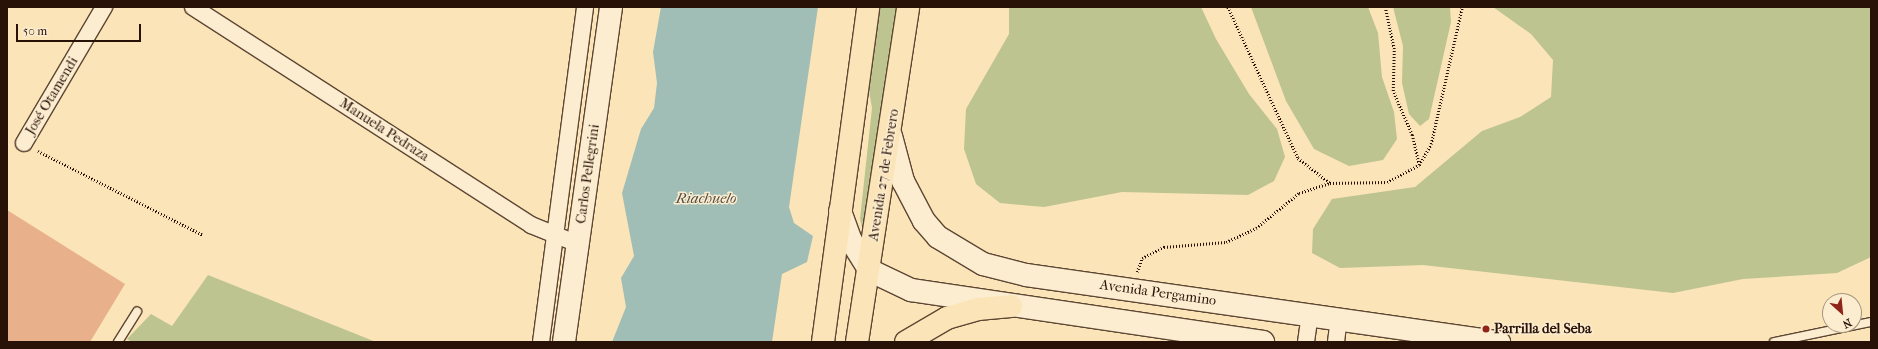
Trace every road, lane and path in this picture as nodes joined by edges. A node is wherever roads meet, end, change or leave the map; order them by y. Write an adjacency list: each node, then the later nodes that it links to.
1 (104, 7): 11 (street, José Otamendi)
2 (193, 7): 16 (street, Manuela Pedraza)
3 (586, 7): 16 (street, Carlos Pellegrini)
4 (612, 7): 17 (main road, Carlos Pellegrini)
5 (868, 7): 14 (main road)
6 (908, 7): 10 (main road, Avenida 27 de Febrero)
7 (1228, 7): 13 (path)
8 (1385, 7): 12 (path)
9 (1462, 7): 12 (path)
10 (891, 136): 18 (main road, Avenida 27 de Febrero); 19 (main road, Avenida Pergamino)
11 (24, 143): 15 (path)
12 (1419, 166): 13 (path)
13 (1330, 183): 19 (path)
14 (840, 211): 18 (main road); 28 (main road)
15 (203, 235)
16 (554, 237): 17 (street, Manuela Pedraza); 26 (street, Carlos Pellegrini)
17 (578, 244): 27 (main road, Carlos Pellegrini)
18 (869, 270): 20 (main road); 29 (main road, Avenida 27 de Febrero)
19 (1130, 289): 22 (main road, Avenida Pergamino)
20 (1011, 306): 30 (main road); 31 (main road)
21 (137, 311): 25 (lane)
22 (1310, 313): 23 (main road, Avenida Pergamino); 32 (street)
23 (1339, 318): 33 (street); 34 (main road, Avenida Pergamino)
24 (1871, 322): 35 (lane)
25 (118, 342)
26 (541, 342)
27 (564, 342)
28 (823, 342)
29 (857, 342)
30 (906, 342)
31 (1263, 342)
32 (1306, 342)
33 (1336, 342)
34 (1499, 342)
35 (1774, 342)

